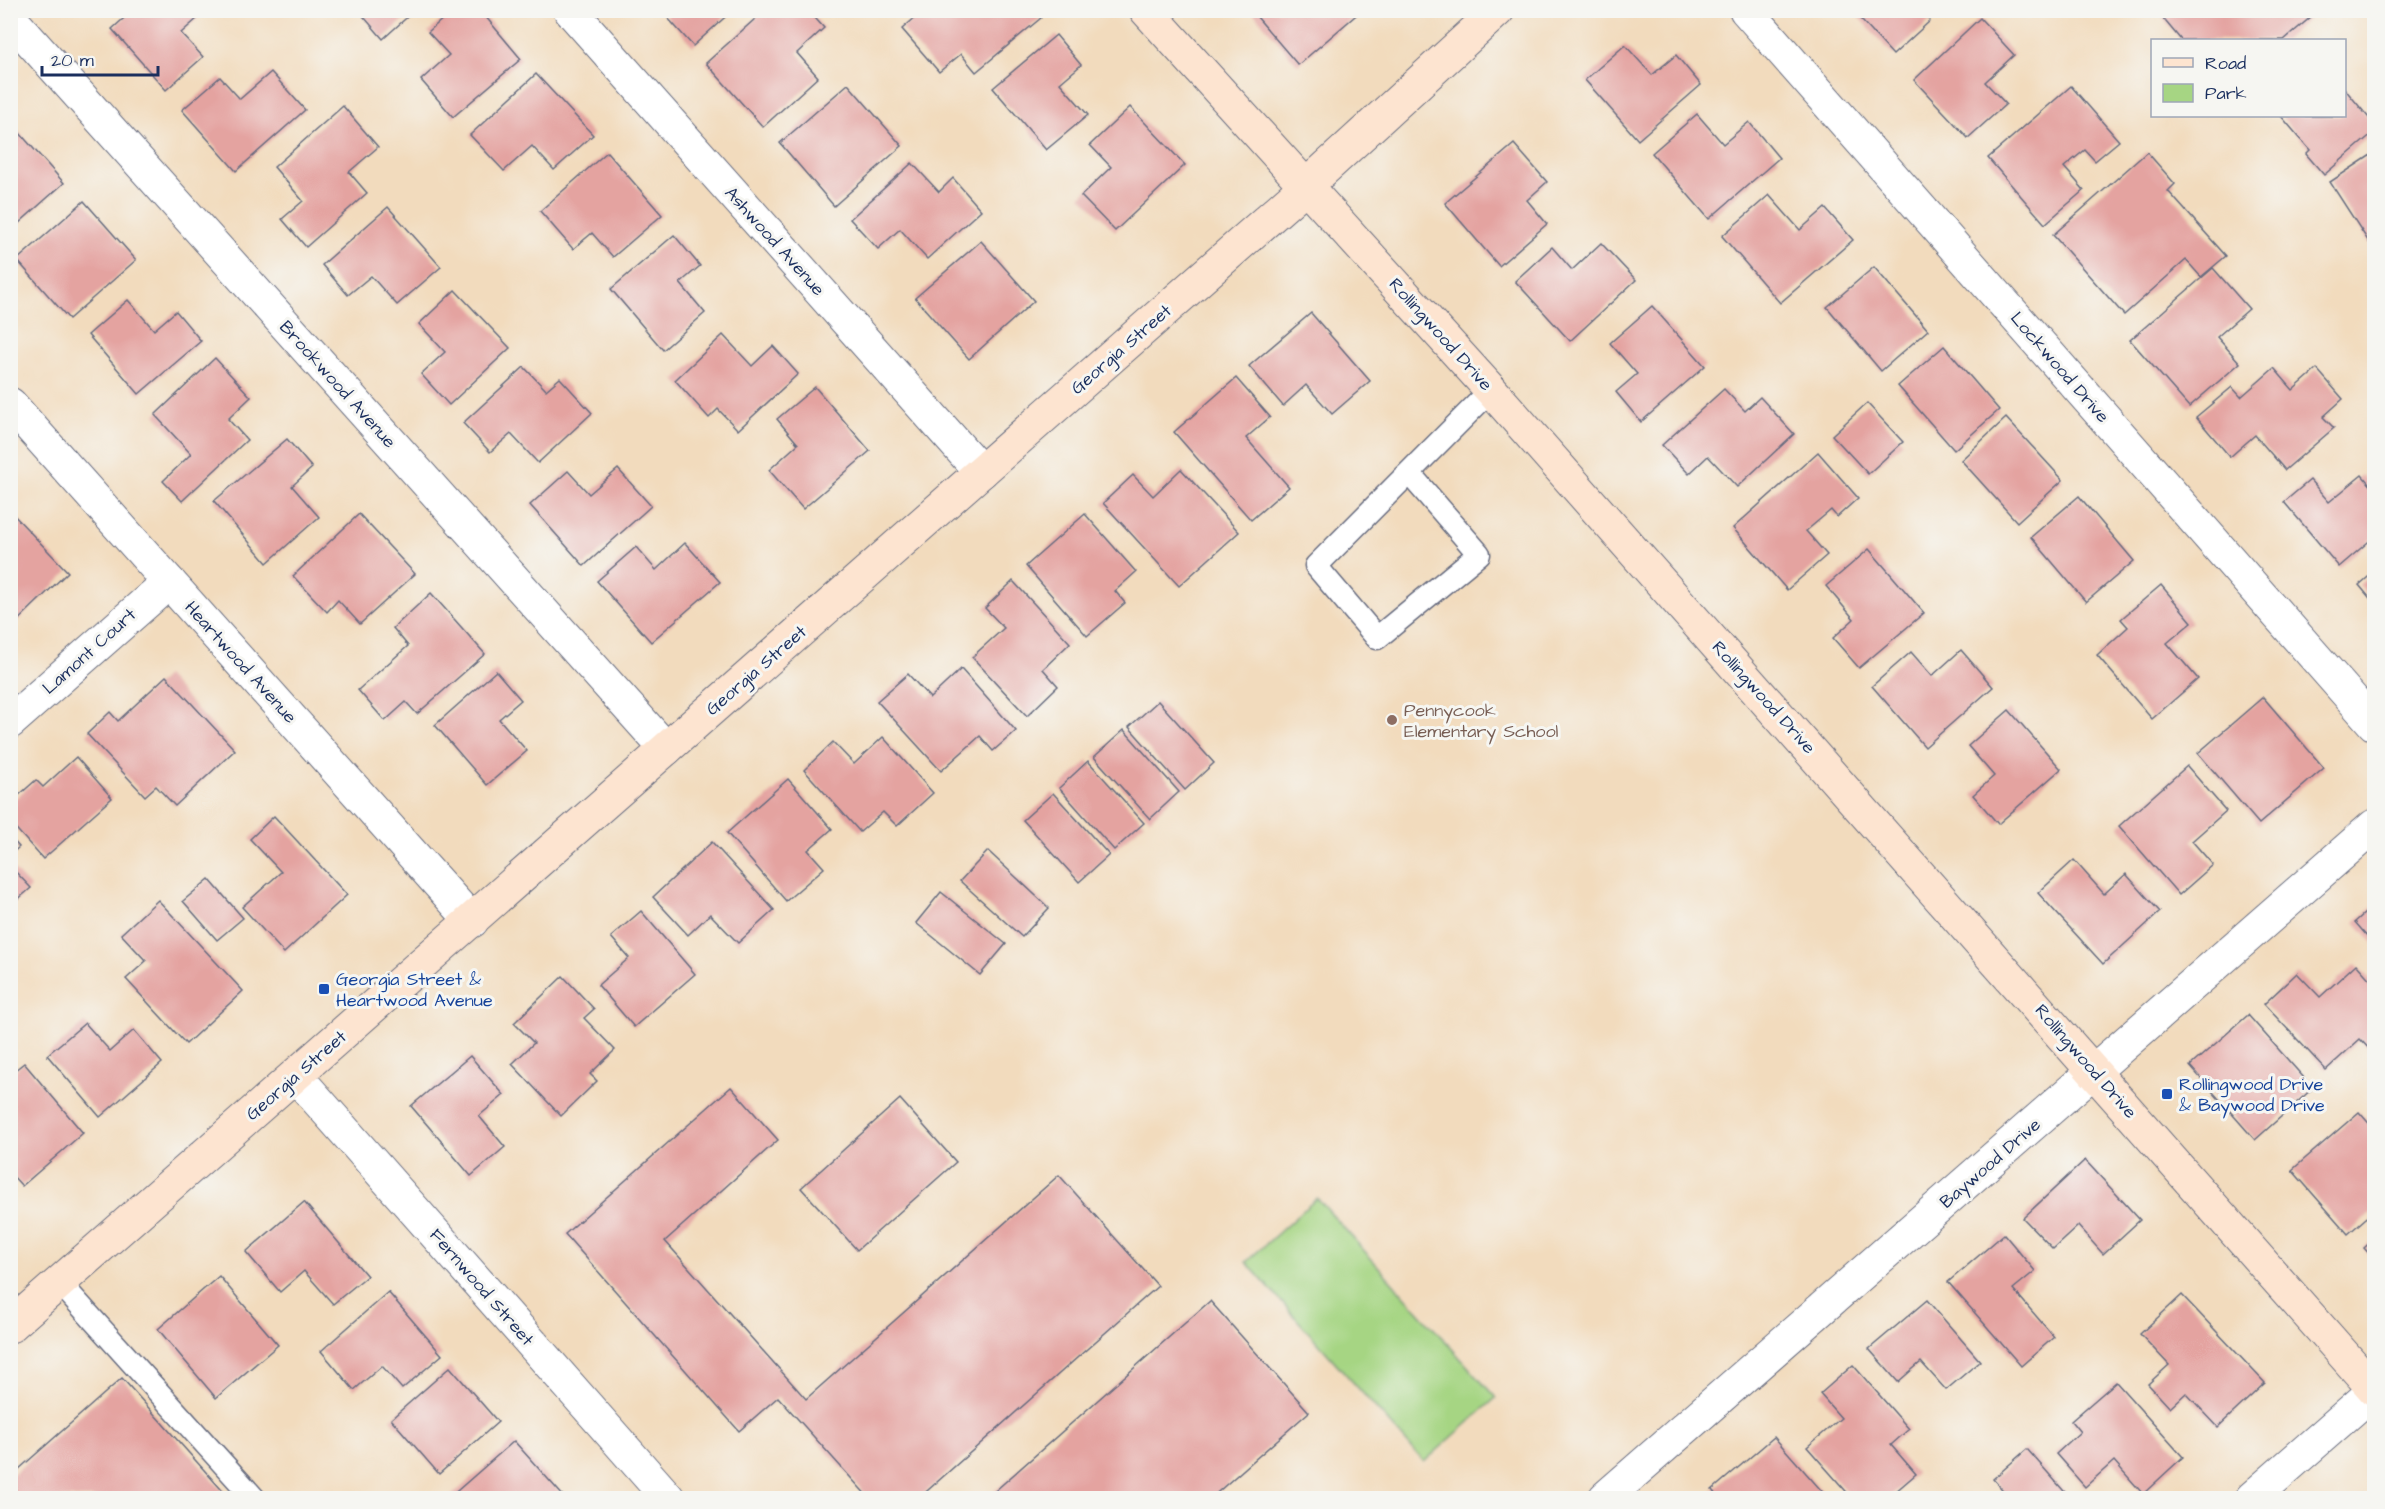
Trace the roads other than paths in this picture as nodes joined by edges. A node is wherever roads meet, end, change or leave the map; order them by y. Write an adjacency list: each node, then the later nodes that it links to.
1 (570, 10): 9 (street, Ashwood Avenue)
2 (1146, 10): 6 (main road, Rollingwood Drive)
3 (1498, 10): 6 (main road, Georgia Street)
4 (1746, 10): 13 (street, Lockwood Drive)
5 (10, 18): 14 (street, Brookwood Avenue)
6 (1306, 186): 7 (main road, Rollingwood Drive); 9 (main road, Georgia Street)
7 (1491, 390): 10 (lane); 17 (main road, Rollingwood Drive)
8 (10, 404): 11 (street, Heartwood Avenue)
9 (981, 472): 14 (main road, Georgia Street)
10 (1408, 473): 10 (lane)
11 (169, 582): 12 (street, Lamont Court); 16 (street, Heartwood Avenue)
12 (10, 722)
13 (2374, 724)
14 (666, 749): 16 (main road, Georgia Street)
15 (2374, 826): 17 (street, Baywood Drive)
16 (472, 921): 18 (main road, Georgia Street)
17 (2095, 1071): 21 (main road, Rollingwood Drive); 24 (street, Baywood Drive)
18 (296, 1076): 19 (main road, Georgia Street); 23 (street, Fernwood Street)
19 (60, 1283): 20 (main road, Georgia Street); 22 (lane)
20 (10, 1326)
21 (2374, 1390): 25 (street)
22 (254, 1498)
23 (668, 1498)
24 (1605, 1498)
25 (2252, 1498)

